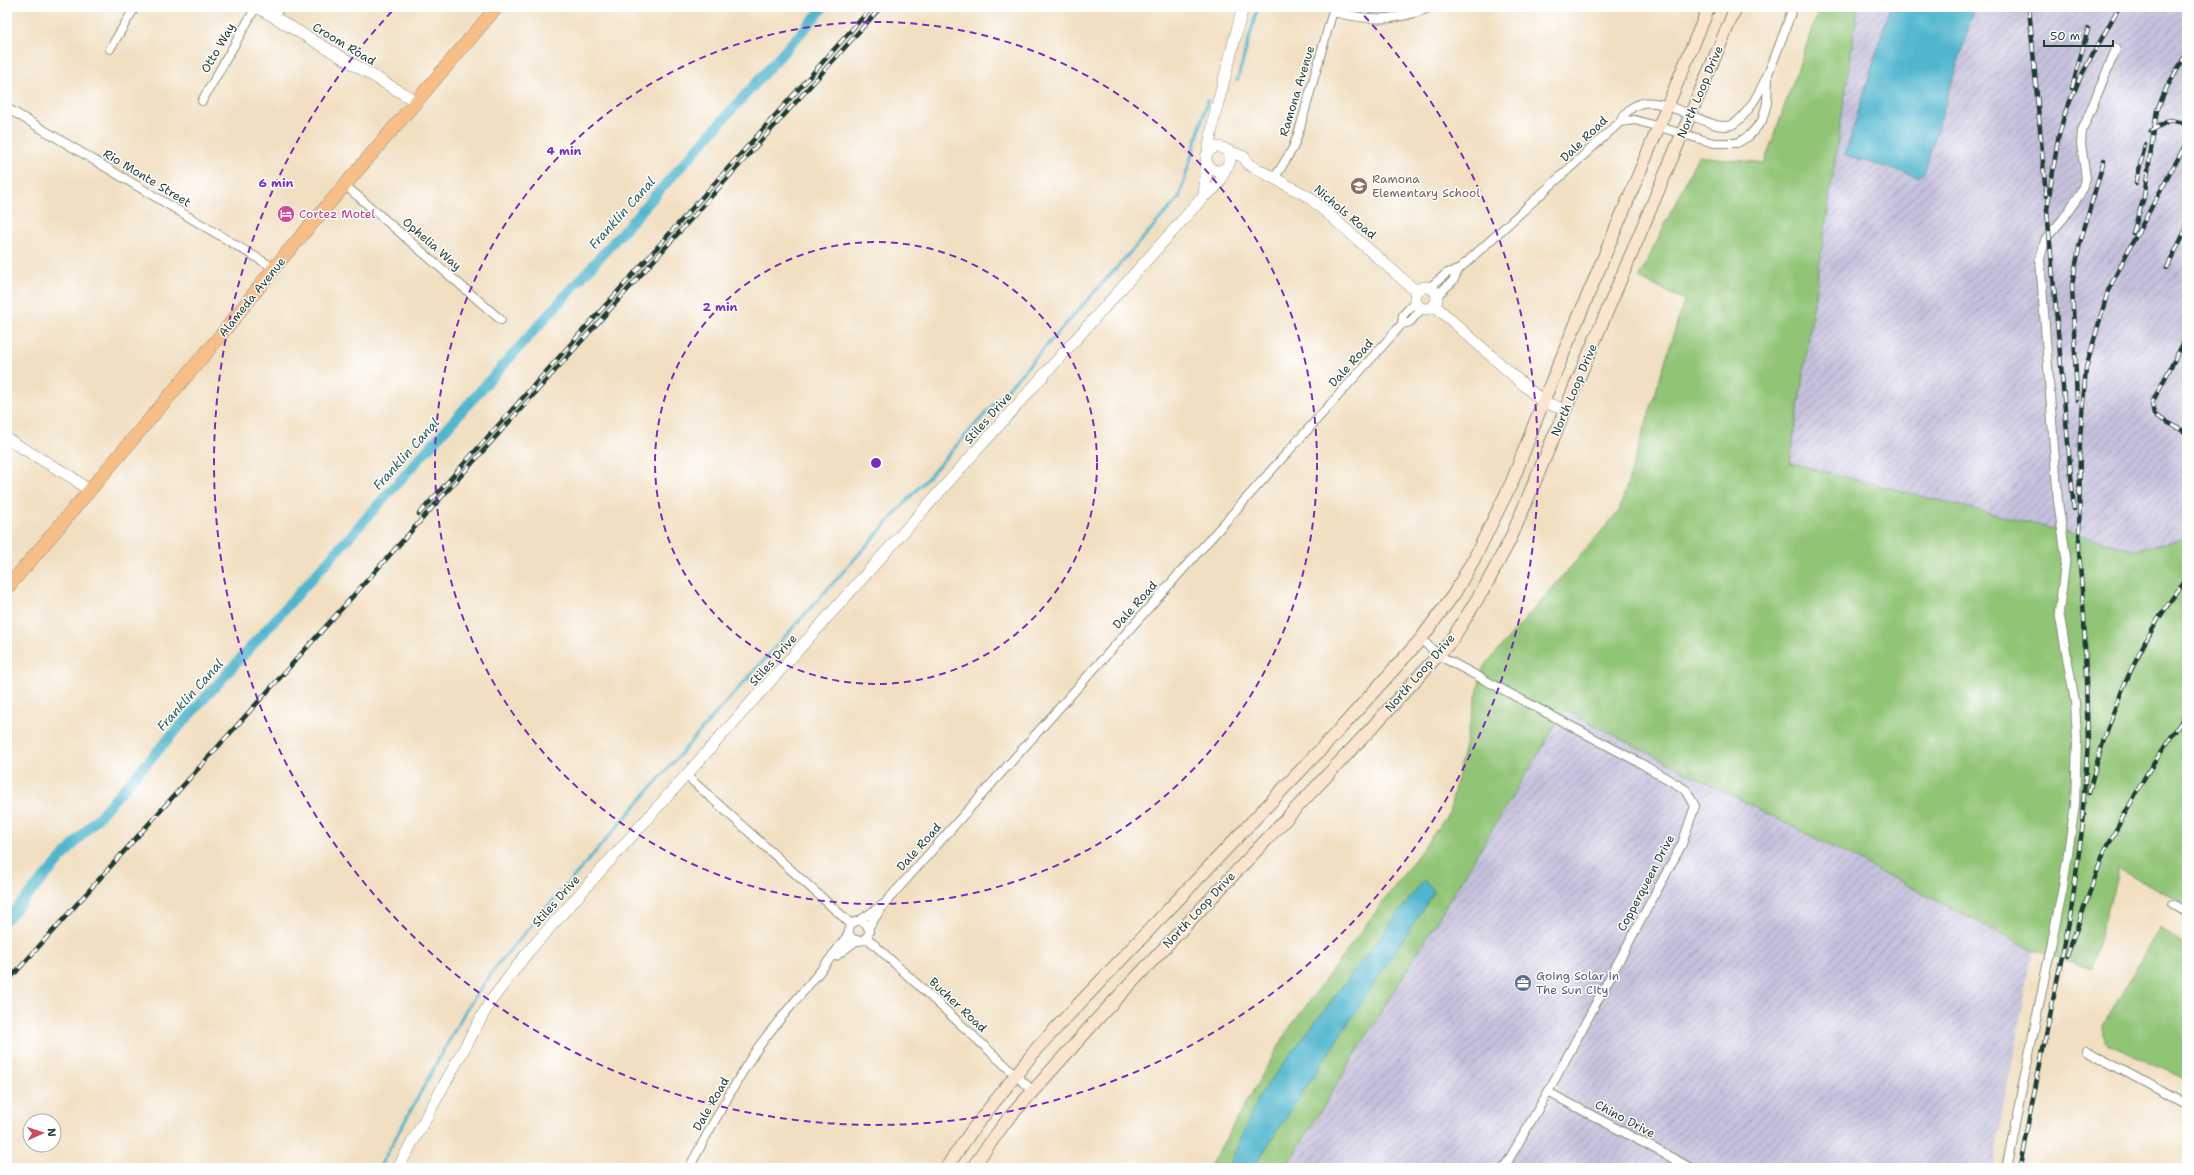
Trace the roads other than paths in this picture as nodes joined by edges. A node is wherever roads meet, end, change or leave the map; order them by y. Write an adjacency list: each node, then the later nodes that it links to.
1 (135, 7): 12 (street)
2 (256, 7): 11 (street, Croom Road); 15 (street, Otto Way)
3 (280, 7): 11 (street)
4 (497, 7): 16 (main road, Alameda Avenue)
5 (1243, 7): 22 (street)
6 (1431, 7): 10 (street)
7 (1709, 7): 17 (main road, North Loop Drive)
8 (1736, 7): 19 (main road, North Loop Drive)
9 (1793, 7): 14 (street, Dale Road)
10 (1334, 9): 29 (street, Ramona Avenue)
11 (274, 17): 16 (street, Croom Road)
12 (110, 48)
13 (2116, 49): 66 (street)
14 (1768, 74): 19 (street, Dale Road); 23 (street, Dale Road)
15 (202, 102)
16 (417, 102): 30 (main road, Alameda Avenue)
17 (1667, 106): 19 (street, Dale Road); 20 (street, Dale Road); 21 (main road, North Loop Drive)
18 (7, 108): 32 (street, Rio Monte Street)
19 (1690, 114): 23 (main road, North Loop Drive)
20 (1620, 122): 21 (street, Dale Road); 33 (street, Dale Road)
21 (1658, 126): 23 (street, Dale Road); 36 (main road, North Loop Drive)
22 (1213, 129): 24 (street); 25 (street)
23 (1682, 133): 37 (main road, North Loop Drive)
24 (1226, 150): 25 (street); 27 (street, Nichols Road); 28 (street)
25 (1208, 151): 26 (street)
26 (1207, 164): 28 (street); 31 (street)
27 (1248, 164): 28 (street); 29 (street, Nichols Road)
28 (1227, 167): 31 (street, Stiles Drive)
29 (1274, 179): 34 (street, Nichols Road)
30 (346, 186): 32 (main road, Alameda Avenue); 35 (street, Ophelia Way)
31 (1204, 196): 43 (street, Stiles Drive)
32 (274, 268): 39 (main road, Alameda Avenue)
33 (1433, 297): 34 (street); 34 (street); 36 (street)
34 (1418, 301): 46 (street, Dale Road)
35 (501, 320)
36 (1543, 402): 37 (street); 41 (main road, North Loop Drive)
37 (1566, 410): 42 (main road, North Loop Drive)
38 (7, 439): 39 (street)
39 (88, 490): 40 (main road, Alameda Avenue)
40 (7, 588)
41 (1421, 639): 42 (street, Copperqueen Drive); 44 (main road, North Loop Drive)
42 (1438, 655): 45 (main road, North Loop Drive); 58 (street, Copperqueen Drive)
43 (687, 776): 49 (street); 60 (street, Stiles Drive)
44 (1218, 857): 45 (main road); 56 (main road, North Loop Drive)
45 (1234, 872): 57 (main road, North Loop Drive)
46 (886, 902): 49 (street, Dale Road); 50 (street, Dale Road)
47 (2173, 904): 48 (street)
48 (2187, 913)
49 (855, 922): 50 (street); 51 (street)
50 (868, 928): 52 (street)
51 (849, 933): 53 (street); 54 (street, Dale Road)
52 (866, 937): 53 (street); 56 (street, Bucher Road)
53 (857, 940): 54 (street, Dale Road)
54 (832, 959): 61 (street, Dale Road)
55 (2085, 1050): 59 (street)
56 (1015, 1074): 57 (street, Bucher Road); 62 (main road, North Loop Drive)
57 (1033, 1091): 63 (main road, North Loop Drive)
58 (1548, 1092): 64 (street, Copperqueen Drive); 65 (street, Chino Drive)
59 (2187, 1105)
60 (398, 1168)
61 (689, 1168)
62 (946, 1168)
63 (972, 1168)
64 (1504, 1168)
65 (1691, 1168)
66 (2006, 1168)

